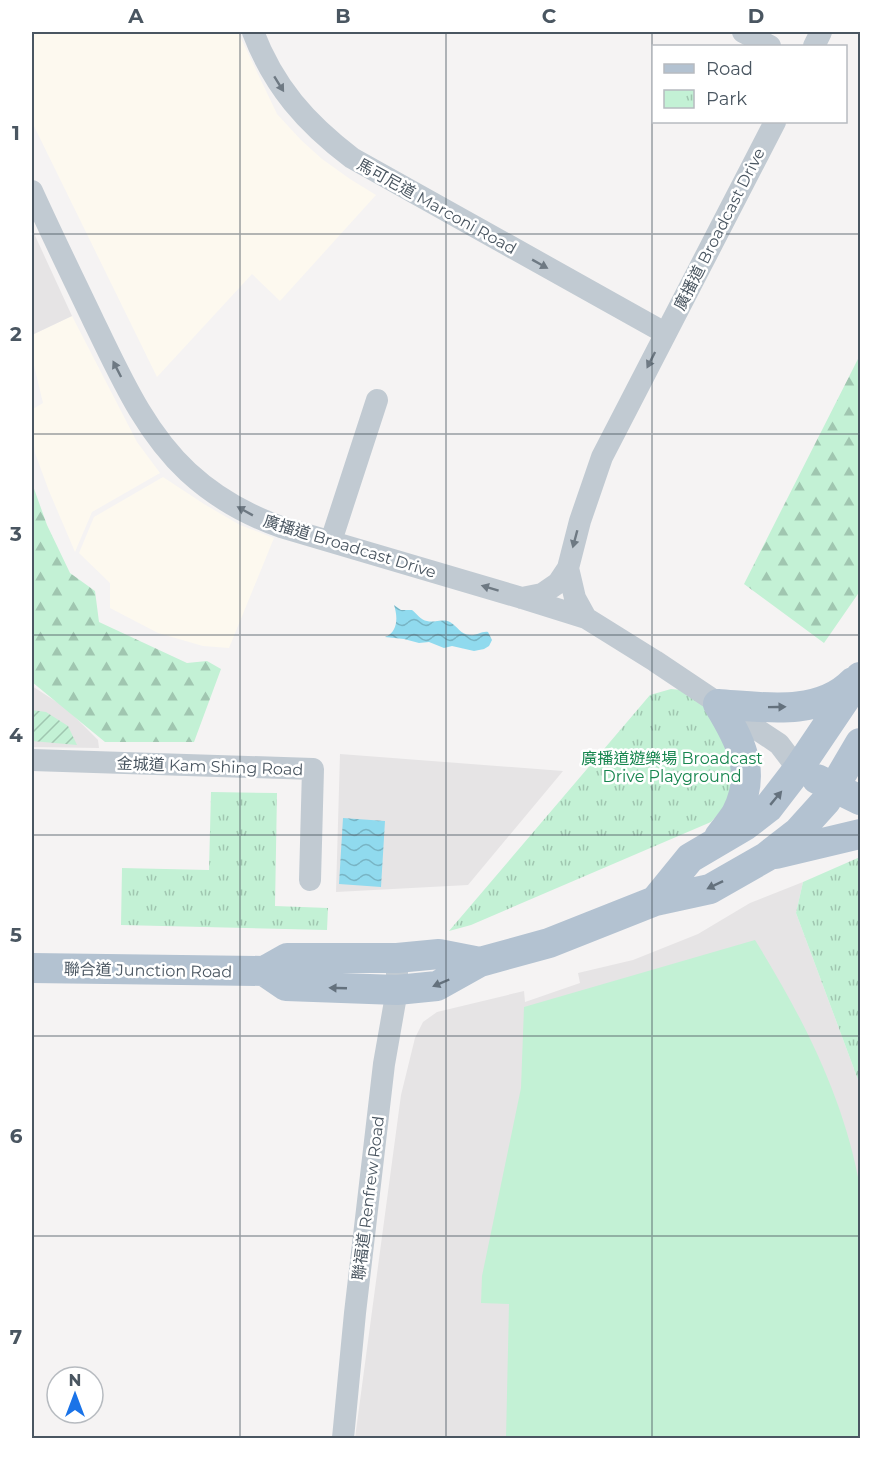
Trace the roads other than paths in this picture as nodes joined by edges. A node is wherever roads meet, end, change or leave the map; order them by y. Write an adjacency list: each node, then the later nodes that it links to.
1 (253, 32): 6 (street, 馬可尼道 Marconi Road, one-way to 6)
2 (743, 32): 3 (street)
3 (768, 45)
4 (774, 123): 6 (street, 廣播道 Broadcast Drive)
5 (32, 191): 8 (street, 廣播道 Broadcast Drive, one-way to 5)
6 (665, 333): 9 (street, 廣播道 Broadcast Drive, one-way to 9)
7 (377, 400): 8 (street)
8 (331, 541): 10 (street, 廣播道 Broadcast Drive, one-way to 8)
9 (568, 568): 10 (street, 廣播道 Broadcast Drive); 11 (street, 廣播道 Broadcast Drive)
10 (522, 598): 11 (street, 廣播道 Broadcast Drive)
11 (586, 618): 13 (street, 廣播道 Broadcast Drive)
12 (861, 676): 13 (main road, one-way to 12); 14 (main road)
13 (718, 704): 14 (street, 廣播道 Broadcast Drive); 18 (main road)
14 (806, 759): 16 (main road, 聯合道 Junction Road); 18 (main road, 聯合道 Junction Road, one-way to 14)
15 (32, 760): 20 (street, 金城道 Kam Shing Road)
16 (850, 774): 19 (main road, 聯合道 Junction Road)
17 (861, 834): 19 (main road)
18 (713, 845): 21 (main road, 聯合道 Junction Road)
19 (766, 857): 21 (main road, 聯合道 Junction Road, one-way to 21)
20 (310, 880)
21 (655, 901): 23 (main road, 聯合道 Junction Road)
22 (397, 958): 23 (main road, 聯合道 Junction Road); 25 (main road, 聯合道 Junction Road); 26 (street, 聯福道 Renfrew Road)
23 (480, 962): 26 (main road, 聯合道 Junction Road, one-way to 26)
24 (32, 968): 25 (main road, 聯合道 Junction Road)
25 (264, 971): 26 (main road, 聯合道 Junction Road, one-way to 25)
26 (397, 990): 27 (street, 聯福道 Renfrew Road)
27 (343, 1438)

